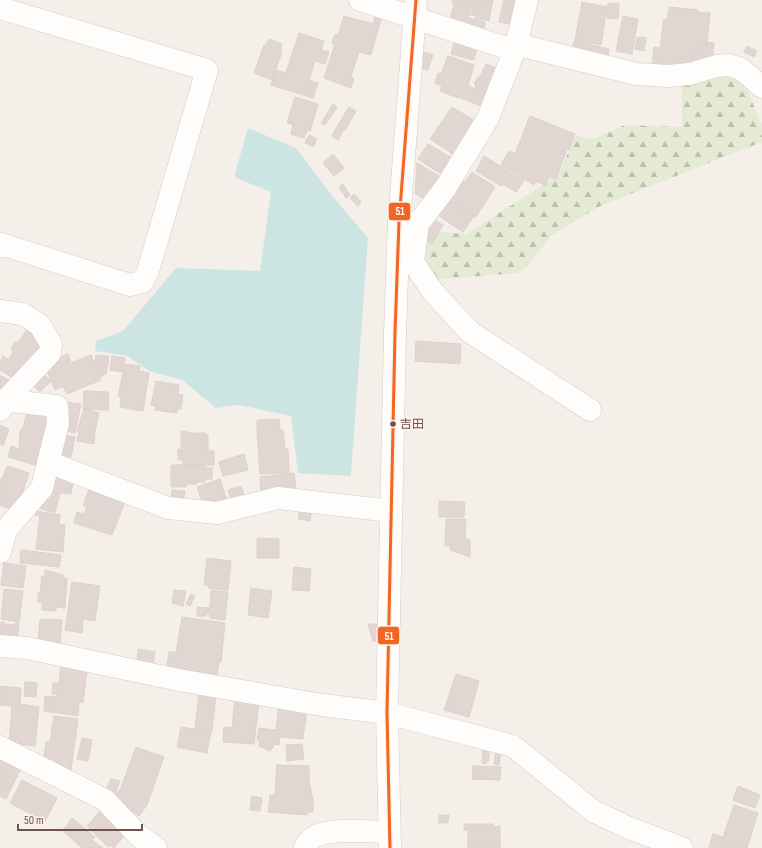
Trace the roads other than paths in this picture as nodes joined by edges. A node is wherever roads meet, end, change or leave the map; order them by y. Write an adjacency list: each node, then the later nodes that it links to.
1 (2, 0): 4 (street)
2 (360, 0): 6 (street)
3 (527, 0): 7 (street)
4 (0, 4)
5 (0, 8): 10 (street)
6 (415, 9): 7 (street); 9 (street)
7 (516, 46): 8 (street); 9 (street)
8 (762, 87)
9 (408, 223): 13 (street); 15 (street)
10 (0, 247)
11 (0, 311): 12 (street)
12 (2, 404): 14 (street)
13 (590, 410)
14 (48, 462): 15 (street); 16 (street)
15 (391, 511): 18 (street)
16 (0, 552)
17 (0, 646): 18 (street)
18 (387, 713): 20 (street); 23 (street)
19 (0, 747): 21 (street)
20 (390, 840): 22 (street)
21 (156, 848)
22 (305, 848)
23 (682, 848)

